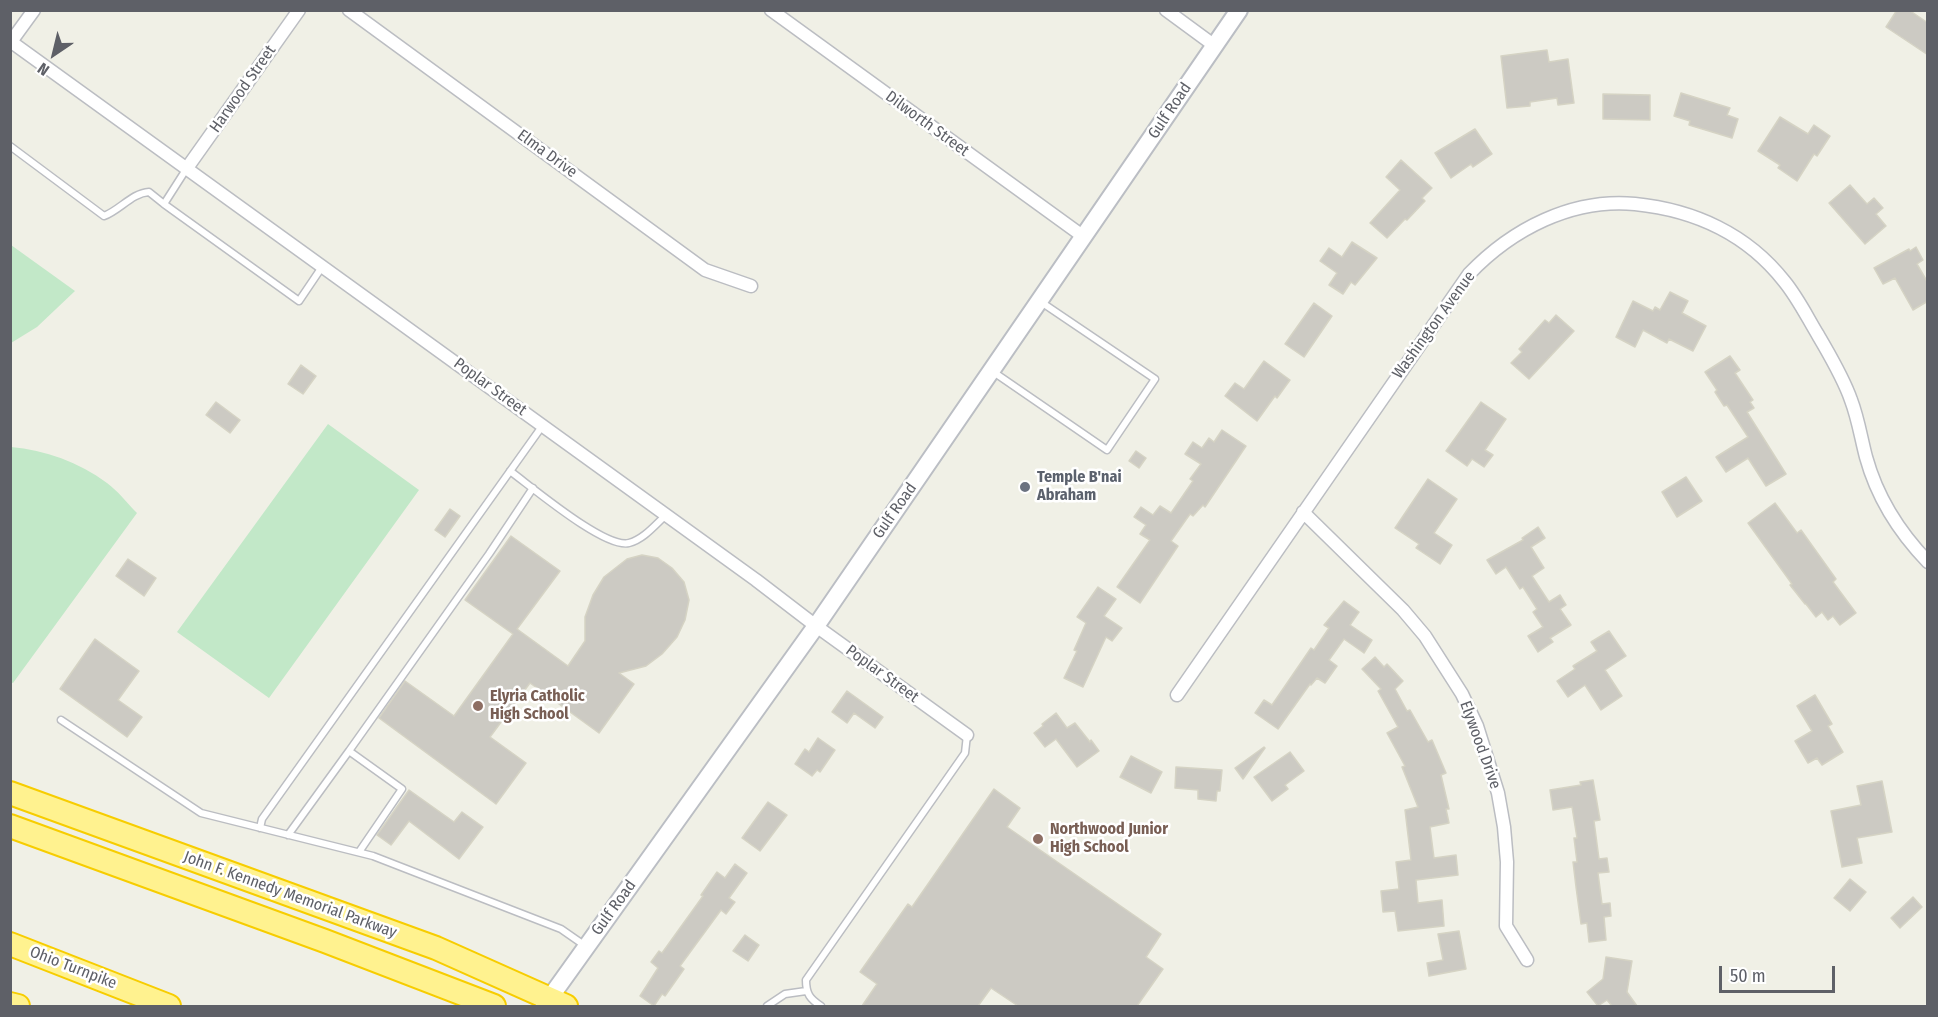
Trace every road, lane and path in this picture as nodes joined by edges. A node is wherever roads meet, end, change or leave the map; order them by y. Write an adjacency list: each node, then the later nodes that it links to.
1 (34, 10): 7 (street)
2 (299, 10): 10 (street, Harwood Street)
3 (349, 10): 14 (street, Elma Drive)
4 (771, 10): 12 (street, Dilworth Street)
5 (1166, 10): 8 (street)
6 (1239, 10): 8 (street, Gulf Road)
7 (11, 42): 10 (street, Poplar Street)
8 (1215, 46): 12 (street, Gulf Road)
9 (10, 146): 11 (lane)
10 (187, 168): 11 (lane); 13 (street, Poplar Street)
11 (164, 204): 13 (lane)
12 (1084, 237): 15 (street, Gulf Road)
13 (323, 266): 17 (street, Poplar Street)
14 (751, 286)
15 (1040, 301): 16 (street, Gulf Road); 16 (lane)
16 (991, 371): 23 (street, Gulf Road)
17 (543, 425): 18 (lane); 21 (street, Poplar Street)
18 (510, 471): 19 (lane); 30 (lane)
19 (533, 488): 21 (lane); 27 (lane)
20 (1303, 512): 22 (street, Washington Avenue); 24 (street, Washington Avenue); 35 (street, Elywood Drive)
21 (666, 514): 23 (street, Poplar Street)
22 (1928, 562)
23 (816, 626): 26 (street, Poplar Street); 34 (street, Gulf Road)
24 (1177, 695)
25 (61, 720): 30 (lane)
26 (968, 735): 36 (lane)
27 (349, 751): 31 (lane); 32 (lane)
28 (10, 793): 38 (highway, John F. Kennedy Memorial Parkway)
29 (10, 826): 41 (highway, John F. Kennedy Memorial Parkway)
30 (260, 828): 31 (lane)
31 (288, 835): 32 (lane)
32 (359, 852): 34 (lane)
33 (10, 944): 40 (highway, Ohio Turnpike)
34 (586, 946): 38 (street, Gulf Road)
35 (1527, 960)
36 (806, 991): 42 (lane); 43 (lane)
37 (10, 1004): 39 (highway)
38 (553, 1004)
39 (18, 1006)
40 (169, 1006)
41 (494, 1006)
42 (767, 1006)
43 (821, 1006)

